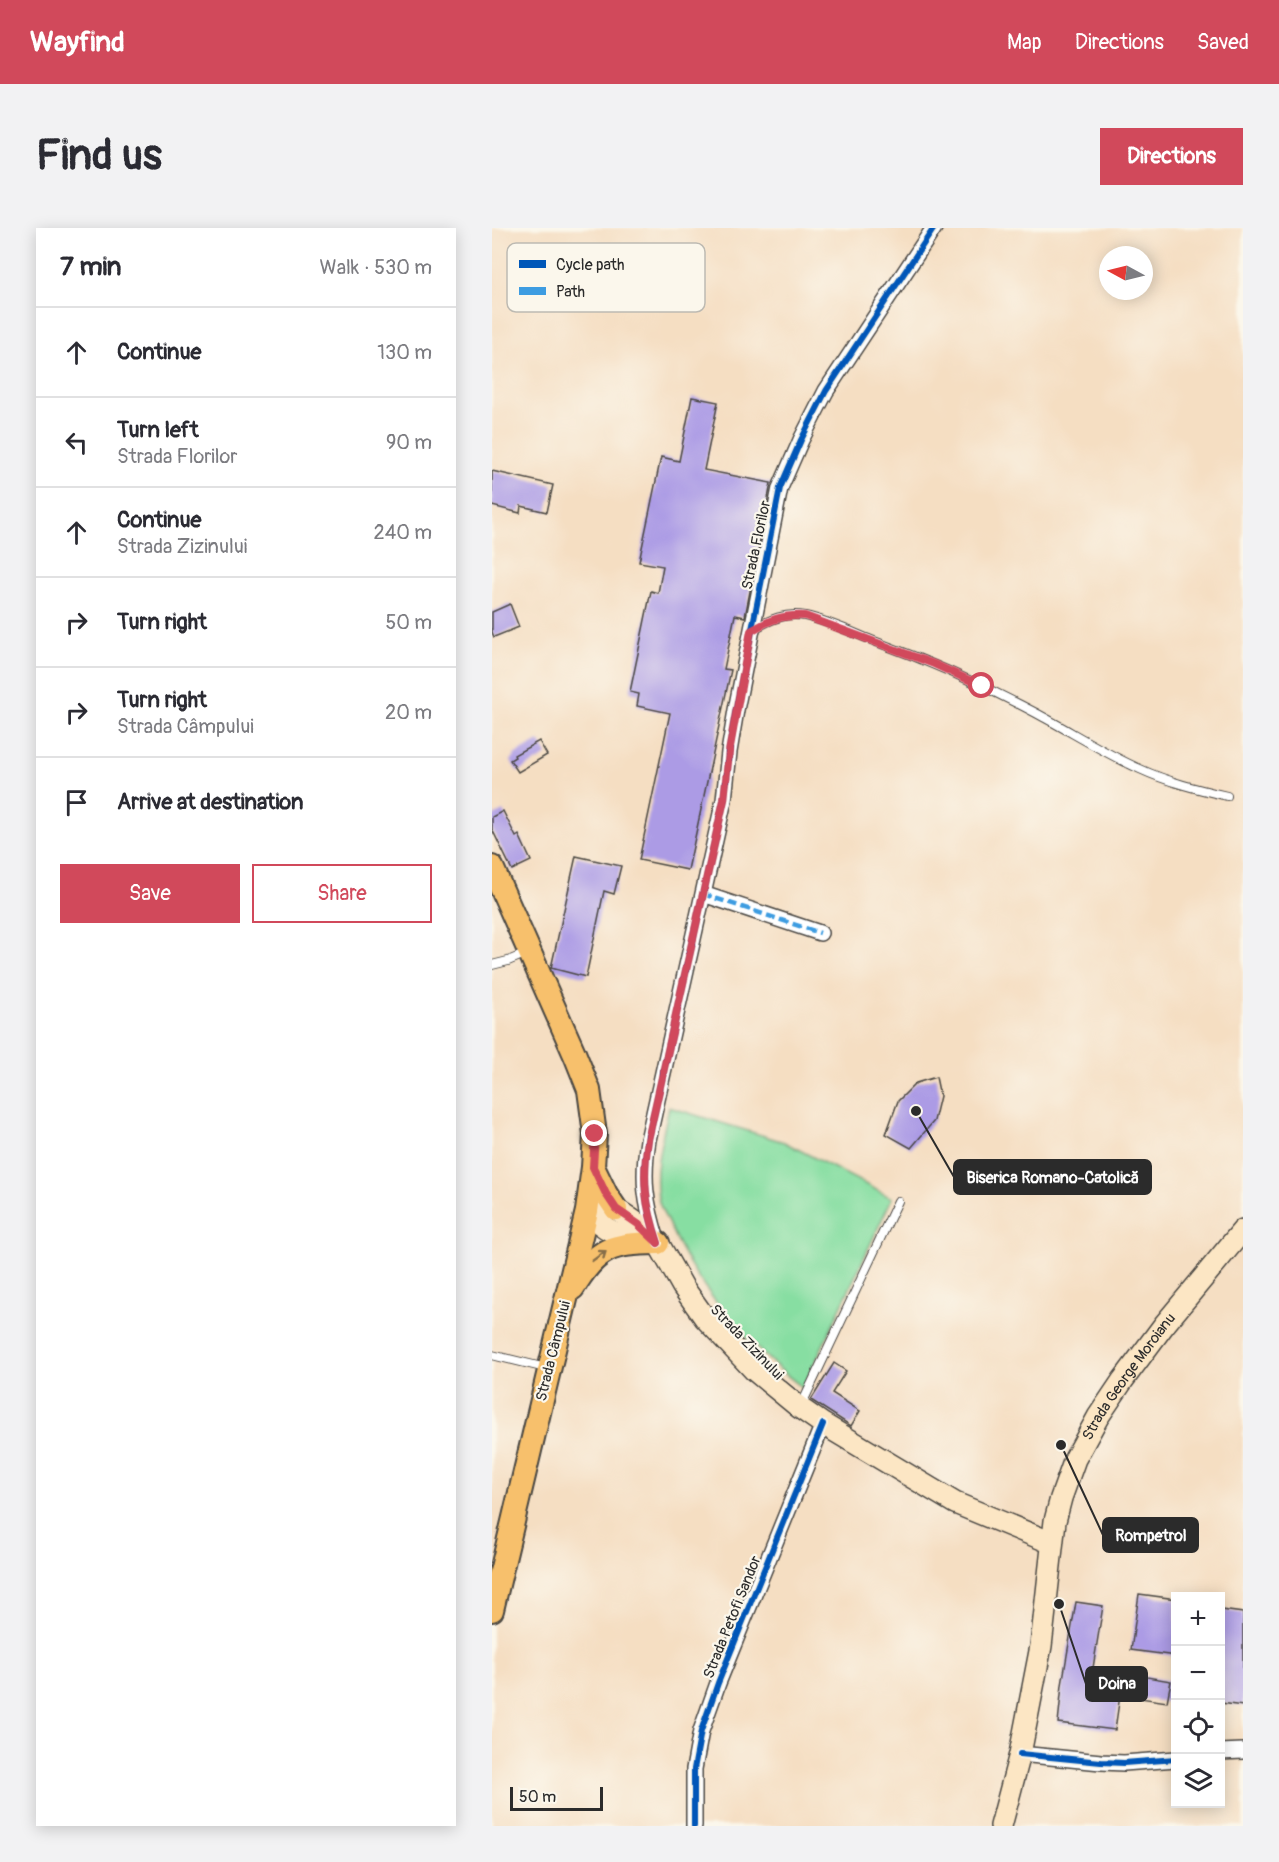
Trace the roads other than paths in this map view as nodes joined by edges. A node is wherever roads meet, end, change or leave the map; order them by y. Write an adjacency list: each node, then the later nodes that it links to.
1 (934, 228): 2 (street, Strada Florilor)
2 (751, 631): 3 (lane); 4 (street, Strada Florilor)
3 (1227, 796)
4 (724, 800): 6 (street, Strada Zizinului)
5 (492, 867): 8 (main road, Strada Câmpului)
6 (703, 894): 7 (street); 15 (street, Strada Zizinului)
7 (820, 933)
8 (530, 952): 9 (lane); 10 (main road, Strada Câmpului)
9 (492, 965)
10 (593, 1167): 12 (main road); 13 (main road, Strada Câmpului)
11 (898, 1201): 19 (lane)
12 (616, 1209): 13 (main road); 15 (main road)
13 (587, 1210): 15 (main road); 16 (main road, Strada Câmpului)
14 (1243, 1230): 21 (main road, Strada George Moroianu)
15 (658, 1243): 16 (main road, one-way to 15); 19 (main road, Strada Zizinului)
16 (564, 1302): 18 (main road, Strada Câmpului)
17 (492, 1355): 18 (lane)
18 (548, 1369): 22 (main road, Strada Câmpului)
19 (800, 1408): 20 (main road, Strada Zizinului)
20 (823, 1424): 21 (main road, Strada Zizinului); 27 (street, Strada Petofi Sandor)
21 (1052, 1543): 25 (main road, Strada George Moroianu)
22 (492, 1610)
23 (1243, 1751): 24 (street)
24 (1225, 1752)
25 (1020, 1754): 26 (street); 28 (main road, Strada George Moroianu)
26 (1171, 1758)
27 (694, 1826)
28 (1001, 1826)

